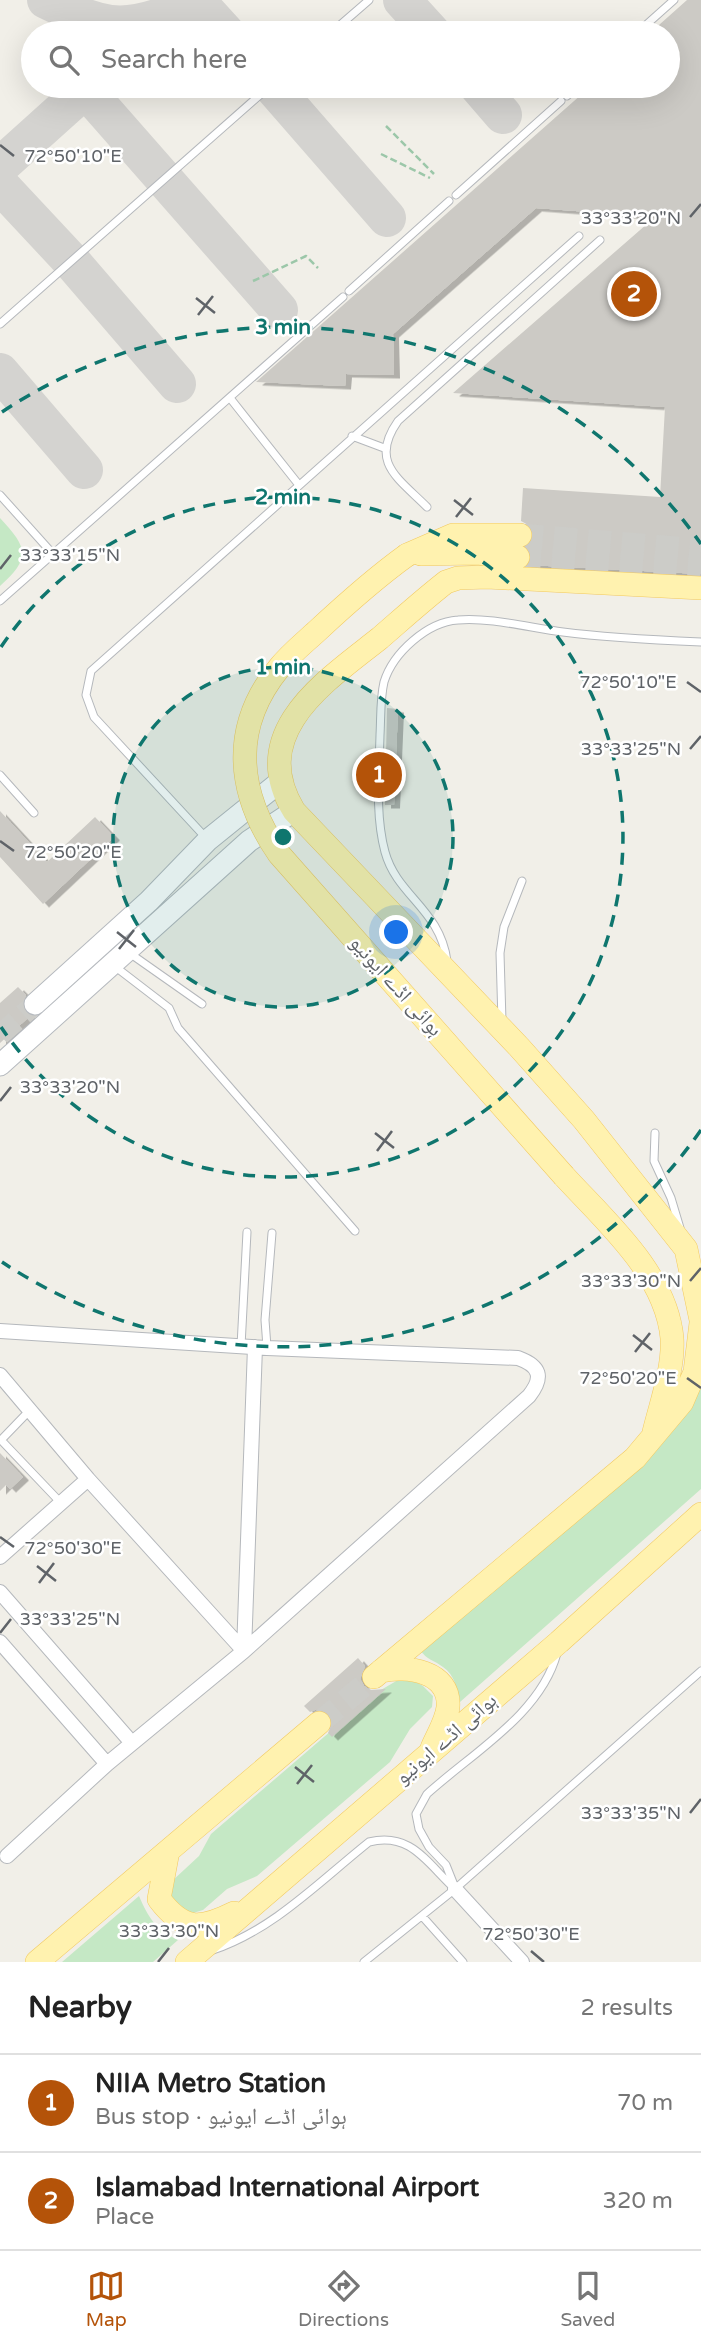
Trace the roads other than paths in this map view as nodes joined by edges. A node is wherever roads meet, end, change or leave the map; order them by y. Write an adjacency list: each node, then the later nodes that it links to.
1 (369, 0): 3 (lane)
2 (674, 0): 4 (lane)
3 (345, 21)
4 (650, 21)
5 (256, 98): 11 (lane)
6 (564, 98): 7 (lane)
7 (456, 195)
8 (449, 201): 12 (lane)
9 (579, 236): 13 (lane)
10 (600, 240): 14 (lane)
11 (0, 324)
12 (230, 398): 15 (lane); 19 (lane)
13 (352, 436): 14 (lane); 15 (lane)
14 (384, 448): 17 (lane)
15 (299, 485): 27 (lane)
16 (0, 495): 19 (lane)
17 (427, 507)
18 (519, 546): 46 (main road, ہوائی اڈے ایونیو, bridge)
19 (53, 554): 21 (lane)
20 (701, 587): 24 (main road)
21 (0, 601)
22 (701, 642): 31 (lane)
23 (0, 775): 26 (lane)
24 (281, 781): 25 (main road); 27 (street)
25 (294, 811): 30 (street); 31 (main road, ہوائی اڈے ایونیو)
26 (34, 813)
27 (208, 839): 29 (street)
28 (522, 881): 34 (lane)
29 (112, 936): 30 (lane); 30 (lane); 33 (street)
30 (119, 958): 32 (lane); 33 (street); 37 (lane)
31 (448, 972): 34 (main road, ہوائی اڈے ایونیو)
32 (202, 1004)
33 (63, 1010): 35 (street)
34 (502, 1029): 40 (main road, ہوائی اڈے ایونیو)
35 (0, 1065)
36 (655, 1133): 40 (lane)
37 (355, 1231)
38 (247, 1232): 43 (lane)
39 (272, 1233): 43 (lane)
40 (686, 1249): 41 (main road, ہوائی اڈے ایونیو)
41 (701, 1322): 46 (main road, ہوائی اڈے ایونیو)
42 (0, 1331): 43 (street)
43 (254, 1347): 54 (street); 54 (street)
44 (0, 1375): 45 (street)
45 (30, 1410): 47 (street); 48 (lane)
46 (653, 1435): 58 (main road, ہوائی اڈے ایونیو)
47 (88, 1479): 48 (street); 54 (street)
48 (61, 1503): 50 (street)
49 (701, 1514): 53 (main road, ہوائی اڈے ایونیو)
50 (0, 1557)
51 (0, 1592): 57 (street)
52 (0, 1642): 59 (street)
53 (559, 1642): 58 (main road, ہوائی اڈے ایونیو); 62 (lane)
54 (244, 1651): 57 (street)
55 (701, 1671): 62 (lane)
56 (319, 1723): 60 (main road)
57 (132, 1743): 59 (street)
58 (430, 1752): 63 (main road, ہوائی اڈے ایونیو)
59 (107, 1764): 61 (street)
60 (168, 1851): 63 (main road); 66 (main road)
61 (7, 1856)
62 (455, 1889): 64 (lane); 65 (lane); 69 (street)
63 (262, 1899): 65 (main road, ہوائی اڈے ایونیو)
64 (422, 1916): 67 (lane); 68 (lane)
65 (191, 1959)
66 (37, 1962)
67 (364, 1962)
68 (463, 1962)
69 (522, 1962)

